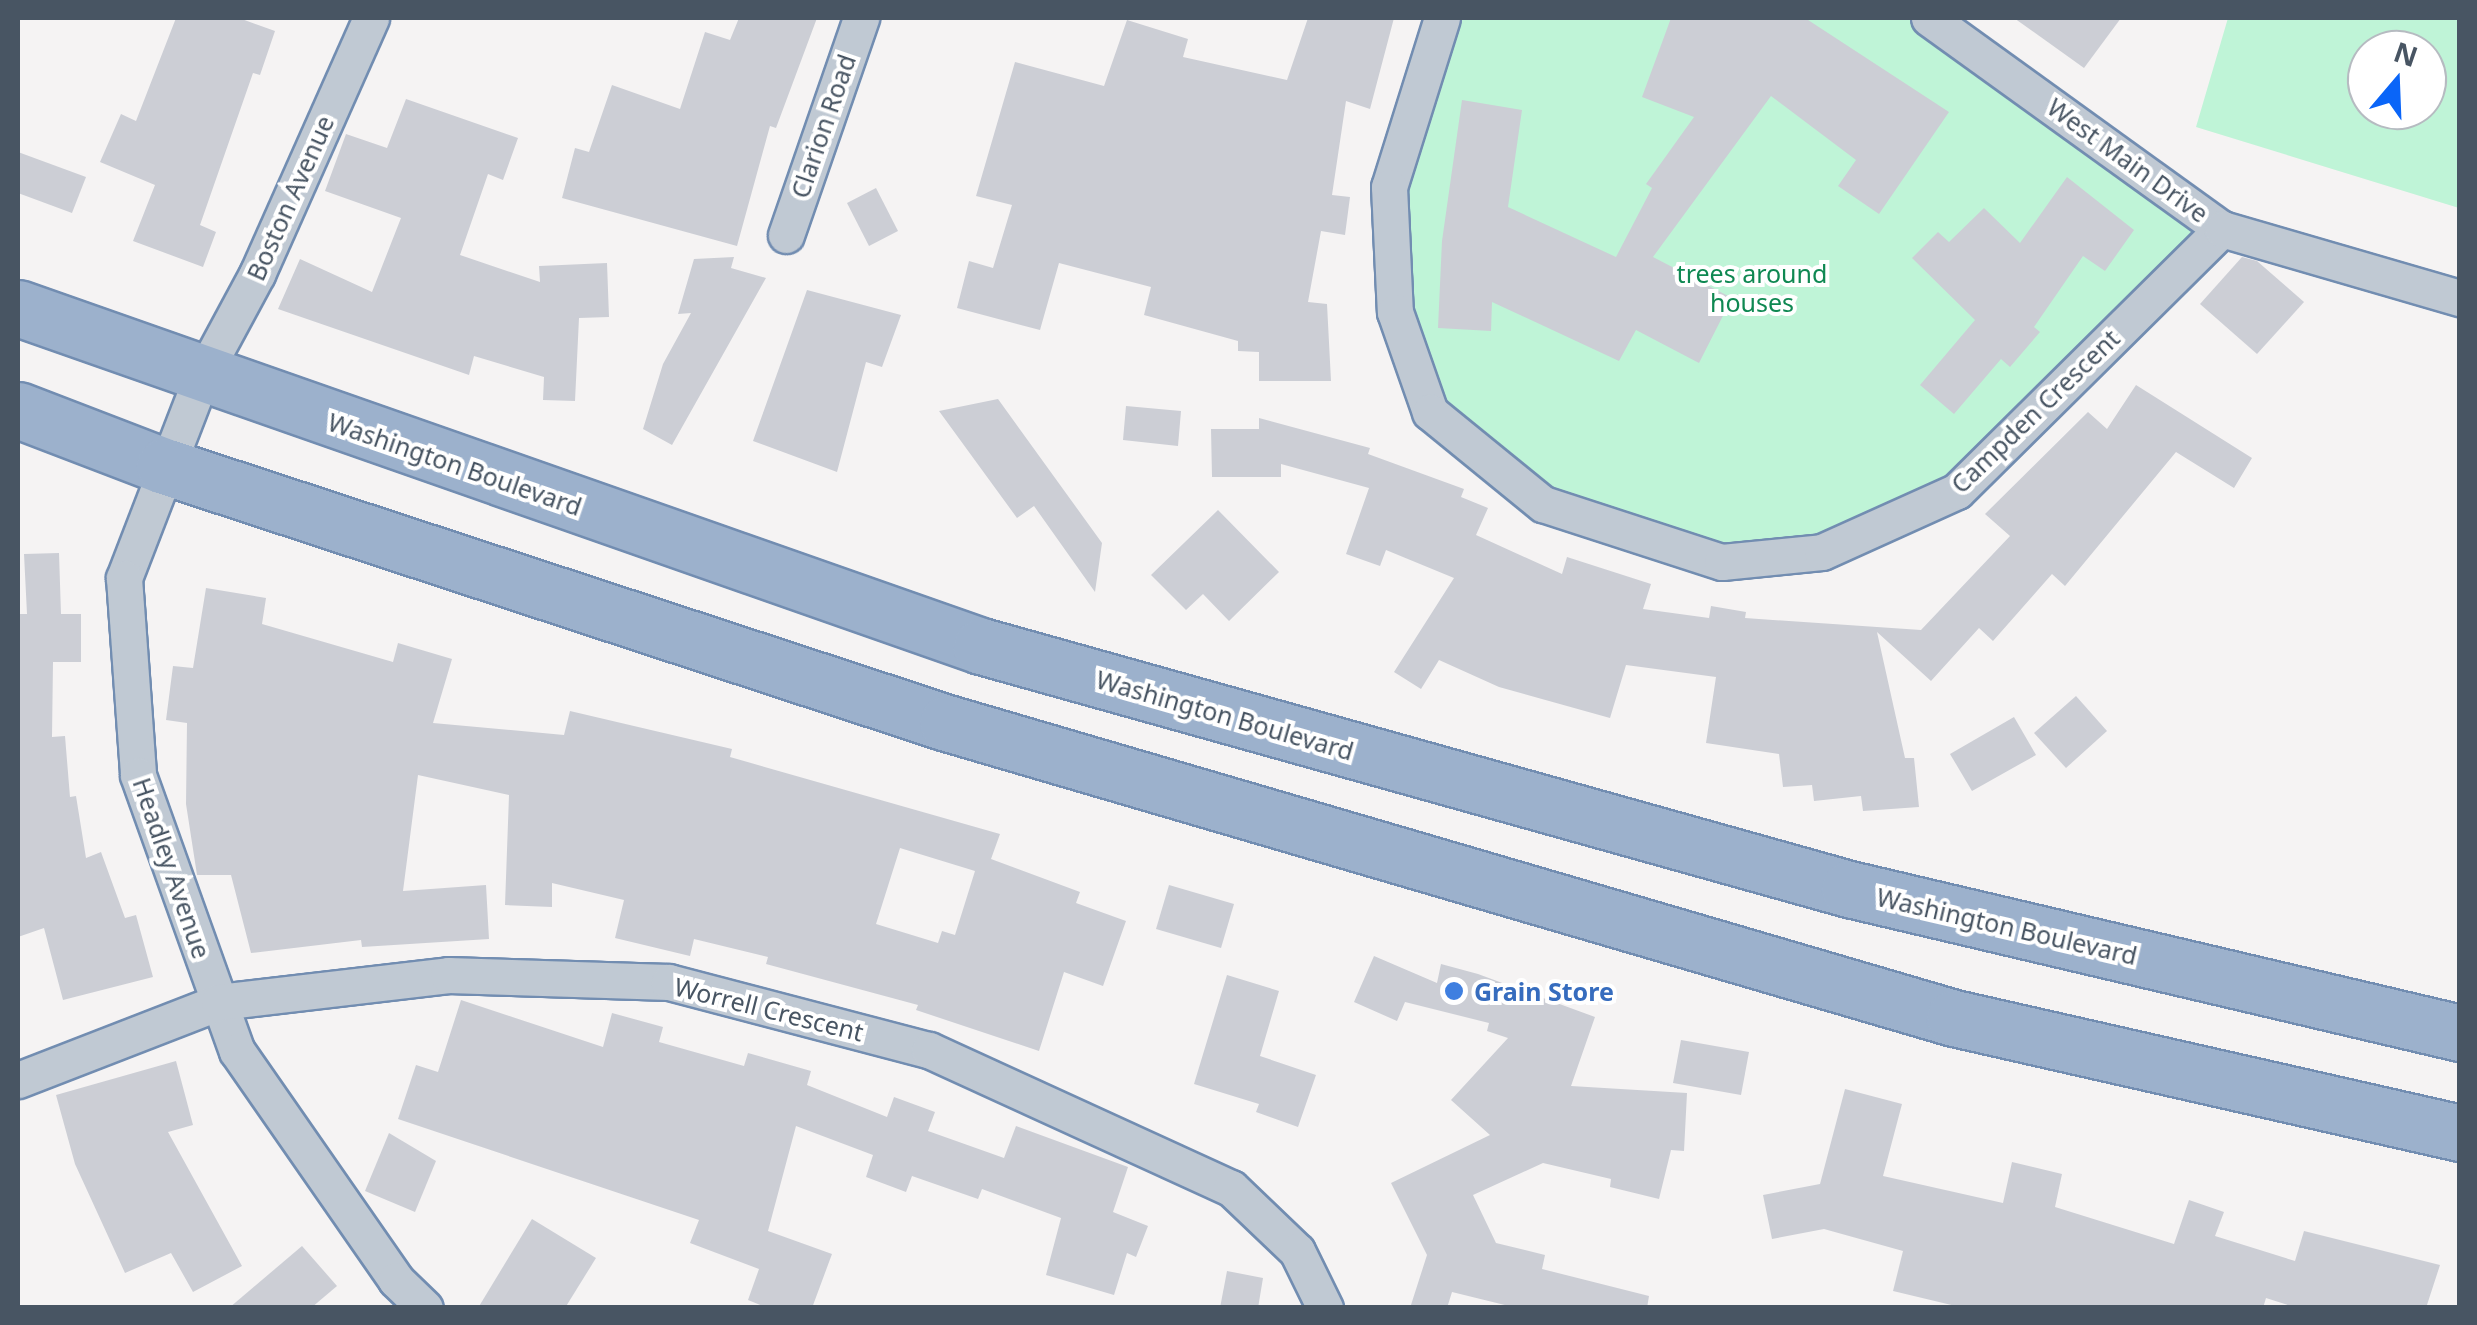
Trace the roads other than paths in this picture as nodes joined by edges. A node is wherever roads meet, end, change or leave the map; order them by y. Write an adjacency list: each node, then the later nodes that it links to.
1 (370, 18): 9 (street, Boston Avenue)
2 (860, 18): 6 (street, Clarion Road)
3 (1442, 18): 5 (street, Campden Crescent)
4 (1942, 21): 5 (street, West Main Drive)
5 (2222, 229): 7 (street, West Main Drive)
6 (786, 235)
7 (2460, 298)
8 (18, 308): 9 (highway, Washington Boulevard)
9 (202, 376): 11 (street, Headley Avenue); 13 (highway, Washington Boulevard)
10 (18, 410): 11 (highway)
11 (164, 466): 12 (street, Headley Avenue); 15 (highway)
12 (219, 1002): 14 (street, Worrell Crescent); 16 (street, Headley Avenue); 17 (street, Worrell Crescent)
13 (2460, 1033)
14 (18, 1080)
15 (2460, 1133)
16 (425, 1308)
17 (1325, 1308)

